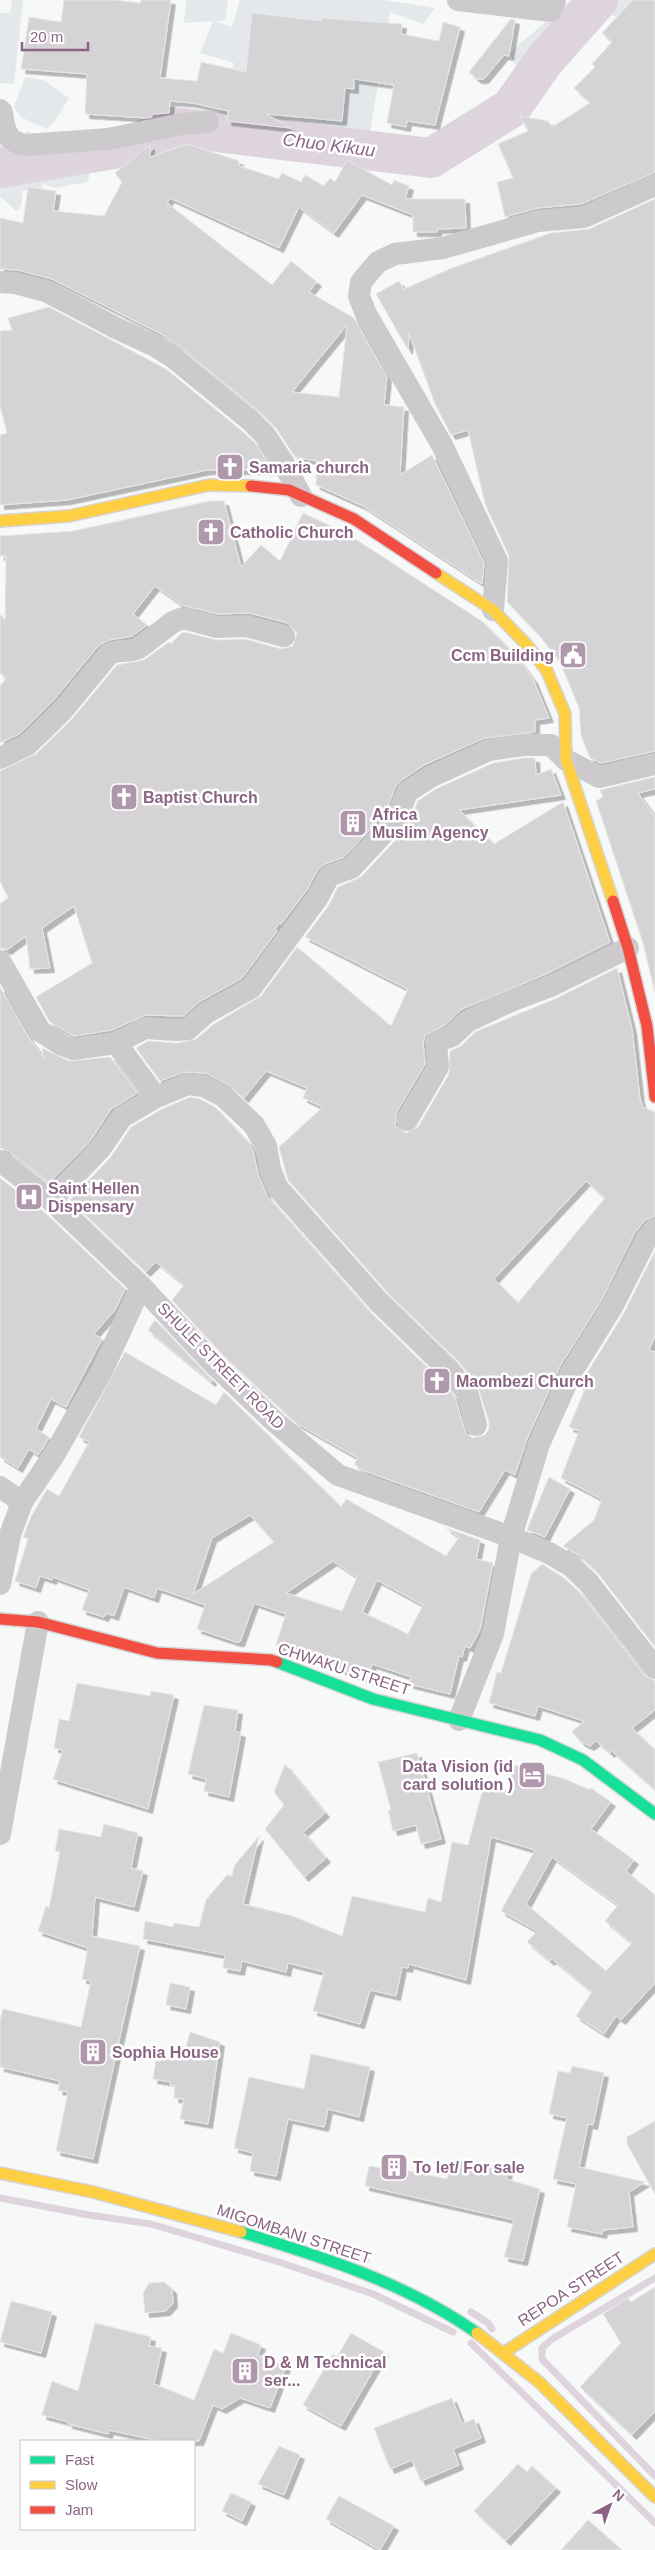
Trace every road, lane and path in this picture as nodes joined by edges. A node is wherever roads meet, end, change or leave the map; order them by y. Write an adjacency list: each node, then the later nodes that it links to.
1 (458, 0): 2 (street)
2 (553, 5)
3 (0, 110): 4 (street)
4 (208, 122)
5 (655, 185): 9 (street)
6 (0, 282): 7 (street)
7 (301, 496): 8 (main road); 9 (main road)
8 (0, 521)
9 (493, 610): 12 (main road)
10 (284, 636): 11 (street)
11 (0, 758)
12 (566, 760): 13 (street); 14 (main road); 17 (street)
13 (655, 764)
14 (628, 948): 16 (main road); 20 (street)
15 (0, 961): 17 (street)
16 (651, 1026): 19 (main road)
17 (116, 1043): 18 (street)
18 (156, 1097): 22 (street); 25 (street)
19 (655, 1097)
20 (407, 1120)
21 (0, 1161): 22 (street, SHULE STREET ROAD)
22 (51, 1200): 24 (street, SHULE STREET ROAD)
23 (655, 1229): 28 (street)
24 (141, 1286): 27 (street); 28 (street, SHULE STREET ROAD)
25 (476, 1425)
26 (0, 1487): 27 (street)
27 (22, 1502): 29 (street)
28 (511, 1537): 32 (street, SHULE STREET ROAD); 33 (street)
29 (0, 1584)
30 (0, 1619): 31 (main road, CHWAKU STREET)
31 (38, 1622): 33 (main road, CHWAKU STREET); 35 (street)
32 (655, 1668)
33 (459, 1720): 34 (main road, CHWAKU STREET)
34 (655, 1814)
35 (0, 1834)
36 (0, 2173): 38 (main road, MIGOMBANI STREET)
37 (655, 2254): 38 (main road, REPOA STREET)
38 (505, 2352): 39 (main road, MIGOMBANI STREET)
39 (655, 2497)

